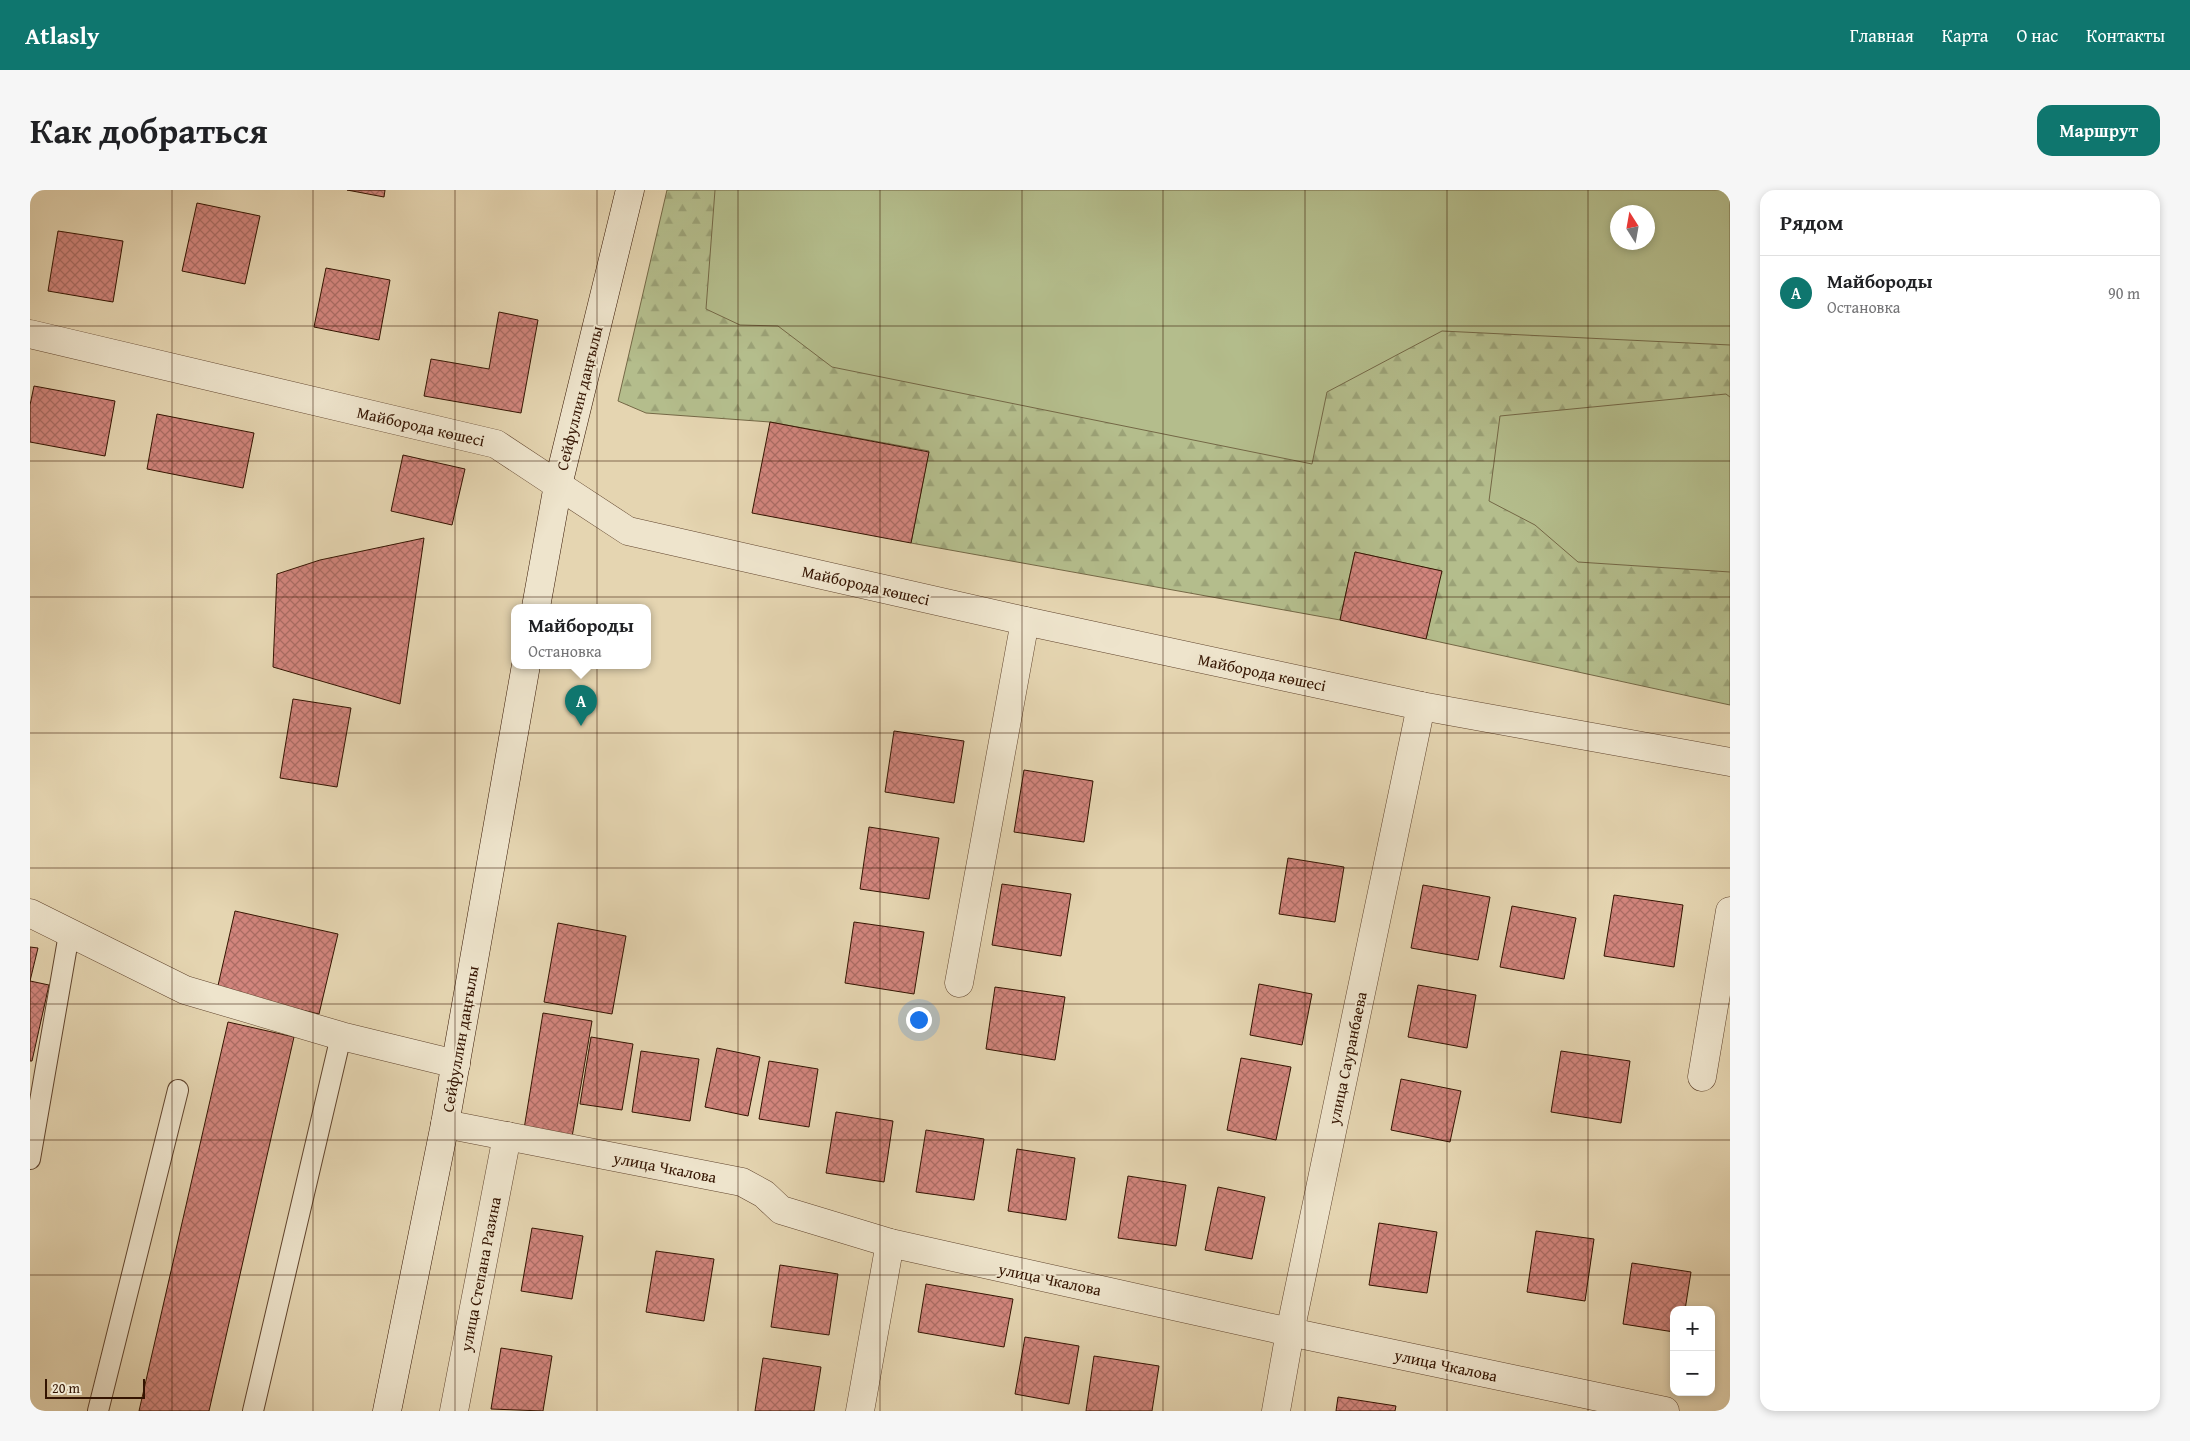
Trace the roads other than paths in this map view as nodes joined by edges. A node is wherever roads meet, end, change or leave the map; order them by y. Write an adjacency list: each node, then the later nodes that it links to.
1 (630, 190): 3 (street, Сейфуллин даңғылы)
2 (30, 334): 3 (street, Майборода көшесі)
3 (558, 485): 4 (street, Сейфуллин даңғылы); 5 (street, Майборода көшесі)
4 (537, 604)
5 (1025, 621): 7 (street, Майборода көшесі); 12 (street)
6 (525, 669): 14 (street, Сейфуллин даңғылы)
7 (1421, 706): 8 (street, Майборода көшесі); 21 (street, улица Сауранбаева)
8 (1730, 762)
9 (1730, 911): 15 (street)
10 (30, 913): 11 (street)
11 (69, 934): 13 (street); 19 (lane)
12 (959, 983)
13 (341, 1036): 14 (street); 24 (lane)
14 (456, 1064): 17 (street, Сейфуллин даңғылы)
15 (1702, 1077)
16 (178, 1090): 23 (lane)
17 (445, 1124): 18 (street, улица Чкалова); 25 (street, Сейфуллин даңғылы)
18 (507, 1136): 20 (street, улица Чкалова); 26 (street, улица Степана Разина)
19 (30, 1159)
20 (890, 1243): 21 (street, улица Чкалова); 27 (street)
21 (1290, 1332): 22 (street, улица Чкалова); 28 (street, улица Сауранбаева)
22 (1651, 1410)
23 (98, 1411)
24 (253, 1411)
25 (387, 1411)
26 (454, 1411)
27 (860, 1411)
28 (1276, 1411)

